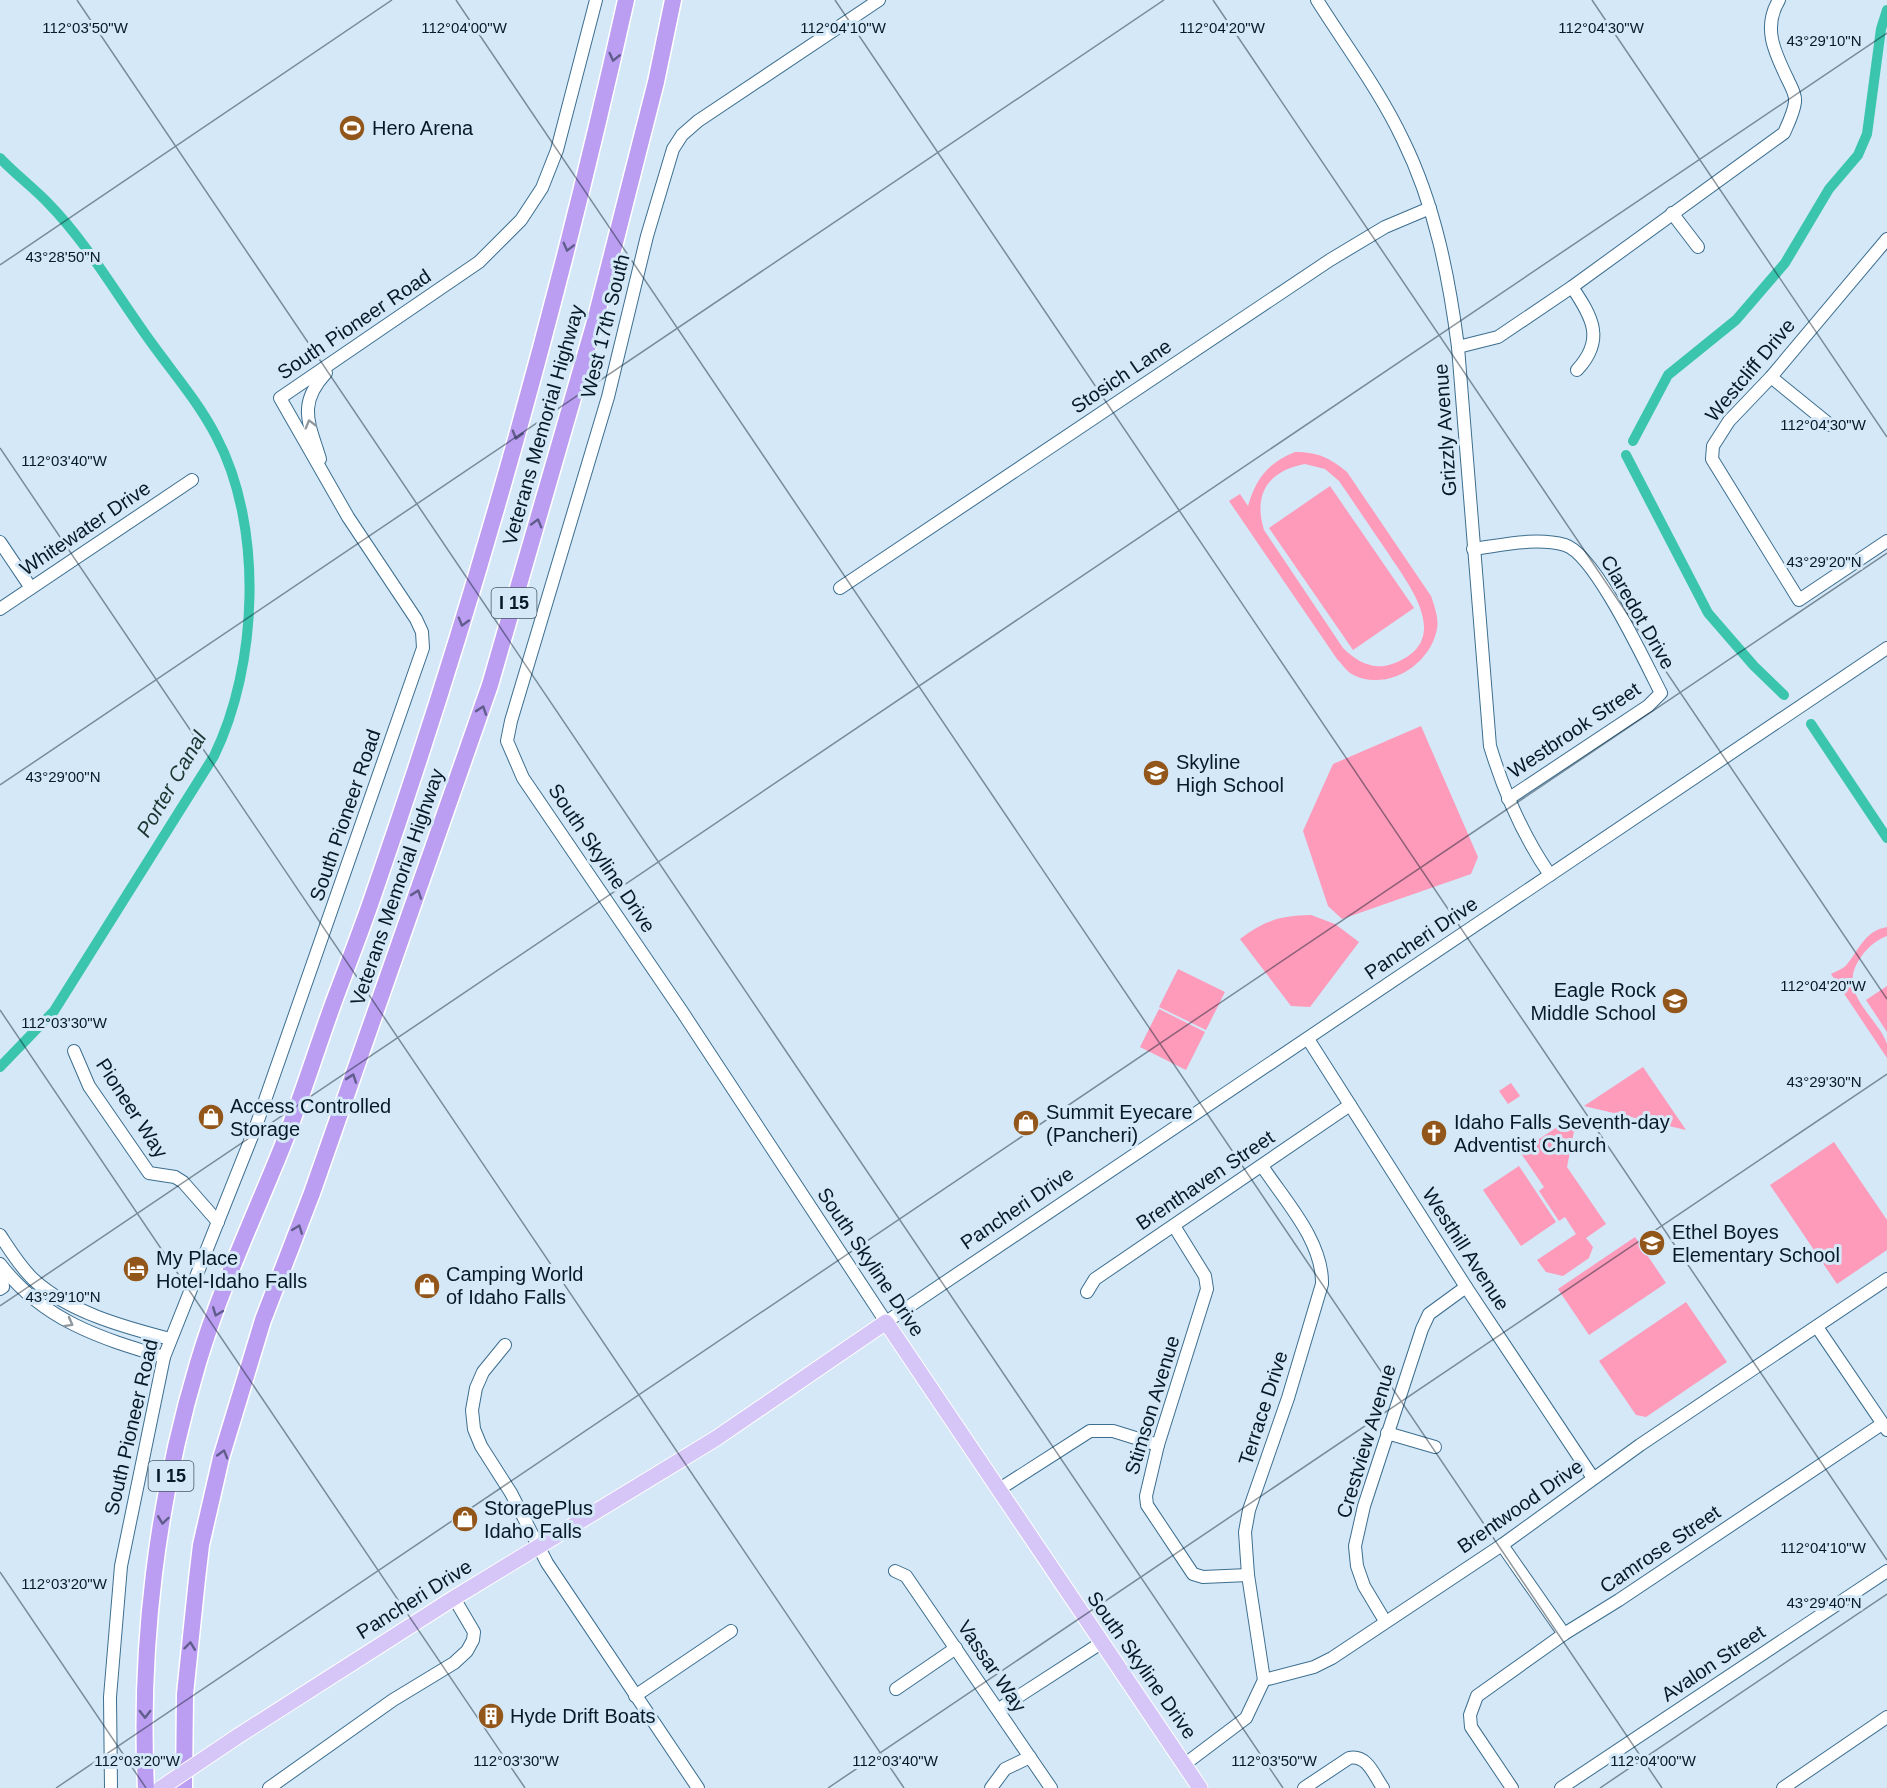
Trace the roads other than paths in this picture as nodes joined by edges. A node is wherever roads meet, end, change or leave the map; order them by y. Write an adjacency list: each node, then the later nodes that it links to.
1 (596, 0): 13 (street, South Pioneer Road)
2 (626, 0): 72 (highway, Veterans Memorial Highway / I 15, one-way to 72)
3 (673, 0): 74 (highway, Veterans Memorial Highway / I 15, one-way to 3)
4 (879, 0): 27 (street, West 17th South)
5 (1317, 0): 7 (street, Grizzly Avenue)
6 (1779, 0): 8 (street)
7 (1430, 208): 12 (street, Grizzly Avenue); 23 (street, Stosich Lane)
8 (1672, 213): 10 (street); 11 (street)
9 (1887, 239): 15 (street, Westcliff Drive)
10 (1698, 247)
11 (1572, 287): 12 (street); 14 (street)
12 (1458, 348): 21 (street, Grizzly Avenue)
13 (341, 357): 18 (street, one-way to 13); 18 (street, South Pioneer Road)
14 (1577, 370)
15 (1771, 377): 16 (street); 19 (street, Westcliff Drive)
16 (1830, 425)
17 (192, 480): 22 (street, Whitewater Drive)
18 (327, 480): 34 (street, South Pioneer Road)
19 (1887, 541)
20 (0, 542): 22 (street)
21 (1473, 549): 26 (street, Claredot Drive); 28 (street, Grizzly Avenue)
22 (31, 588): 24 (street, Whitewater Drive)
23 (840, 588)
24 (0, 609)
25 (1887, 648): 29 (street, Pancheri Drive)
26 (1662, 693): 28 (street, Westbrook Street)
27 (512, 757): 42 (street, South Skyline Drive)
28 (1508, 799): 29 (street, Grizzly Avenue)
29 (1550, 875): 30 (street, Pancheri Drive)
30 (1308, 1039): 32 (street, Westhill Avenue); 42 (street, Pancheri Drive)
31 (74, 1051): 34 (street, Pioneer Way)
32 (1350, 1105): 33 (street, Brenthaven Street); 40 (street, Westhill Avenue)
33 (1262, 1166): 35 (street, Brenthaven Street); 57 (street, Terrace Drive)
34 (218, 1222): 44 (street, South Pioneer Road)
35 (1174, 1226): 41 (street, Brenthaven Street); 49 (street, Stimson Avenue)
36 (0, 1235): 37 (street)
37 (19, 1263): 38 (street); 44 (street)
38 (2, 1276): 46 (street, one-way to 46)
39 (1887, 1279): 43 (street, Brentwood Drive)
40 (1466, 1287): 48 (street, Crestview Avenue); 51 (street, Westhill Avenue)
41 (1087, 1292)
42 (886, 1322): 52 (main road, South Skyline Drive); 54 (main road, Pancheri Drive)
43 (1817, 1327): 47 (street); 51 (street, Brentwood Drive)
44 (170, 1340): 46 (street, South Pioneer Road)
45 (505, 1345): 54 (street)
46 (164, 1357): 71 (street, South Pioneer Road)
47 (1885, 1428): 61 (street, Camrose Street)
48 (1387, 1433): 50 (street); 59 (street, Crestview Avenue)
49 (1158, 1445): 52 (street); 57 (street, Stimson Avenue)
50 (1435, 1447)
51 (1593, 1478): 53 (street, Brentwood Drive)
52 (998, 1490): 62 (main road, South Skyline Drive)
53 (1502, 1545): 59 (street, Brentwood Drive); 61 (street)
54 (538, 1548): 58 (main road, Pancheri Drive); 66 (street)
55 (895, 1571): 63 (street, Vassar Way)
56 (1887, 1571): 83 (street, Avalon Street)
57 (1248, 1575): 64 (street, Terrace Drive)
58 (454, 1598): 73 (main road, Pancheri Drive, bridge); 75 (street)
59 (1385, 1621): 64 (street, Brentwood Drive)
60 (731, 1631): 66 (street)
61 (1564, 1634): 82 (street, Camrose Street)
62 (1101, 1643): 67 (street); 70 (main road, South Skyline Drive)
63 (956, 1648): 65 (street); 67 (street, Vassar Way)
64 (1264, 1680): 70 (street)
65 (896, 1689)
66 (635, 1696): 76 (street)
67 (999, 1709): 69 (street, Vassar Way)
68 (1887, 1717): 84 (street)
69 (1030, 1757): 77 (street); 78 (street, Vassar Way)
70 (1185, 1764): 79 (main road, South Skyline Drive)
71 (111, 1788)
72 (146, 1788)
73 (161, 1788)
74 (184, 1788)
75 (269, 1788)
76 (698, 1788)
77 (992, 1788)
78 (1051, 1788)
79 (1200, 1788)
80 (1304, 1788): 81 (street)
81 (1383, 1788)
82 (1512, 1788)
83 (1561, 1788)
84 (1782, 1788)

